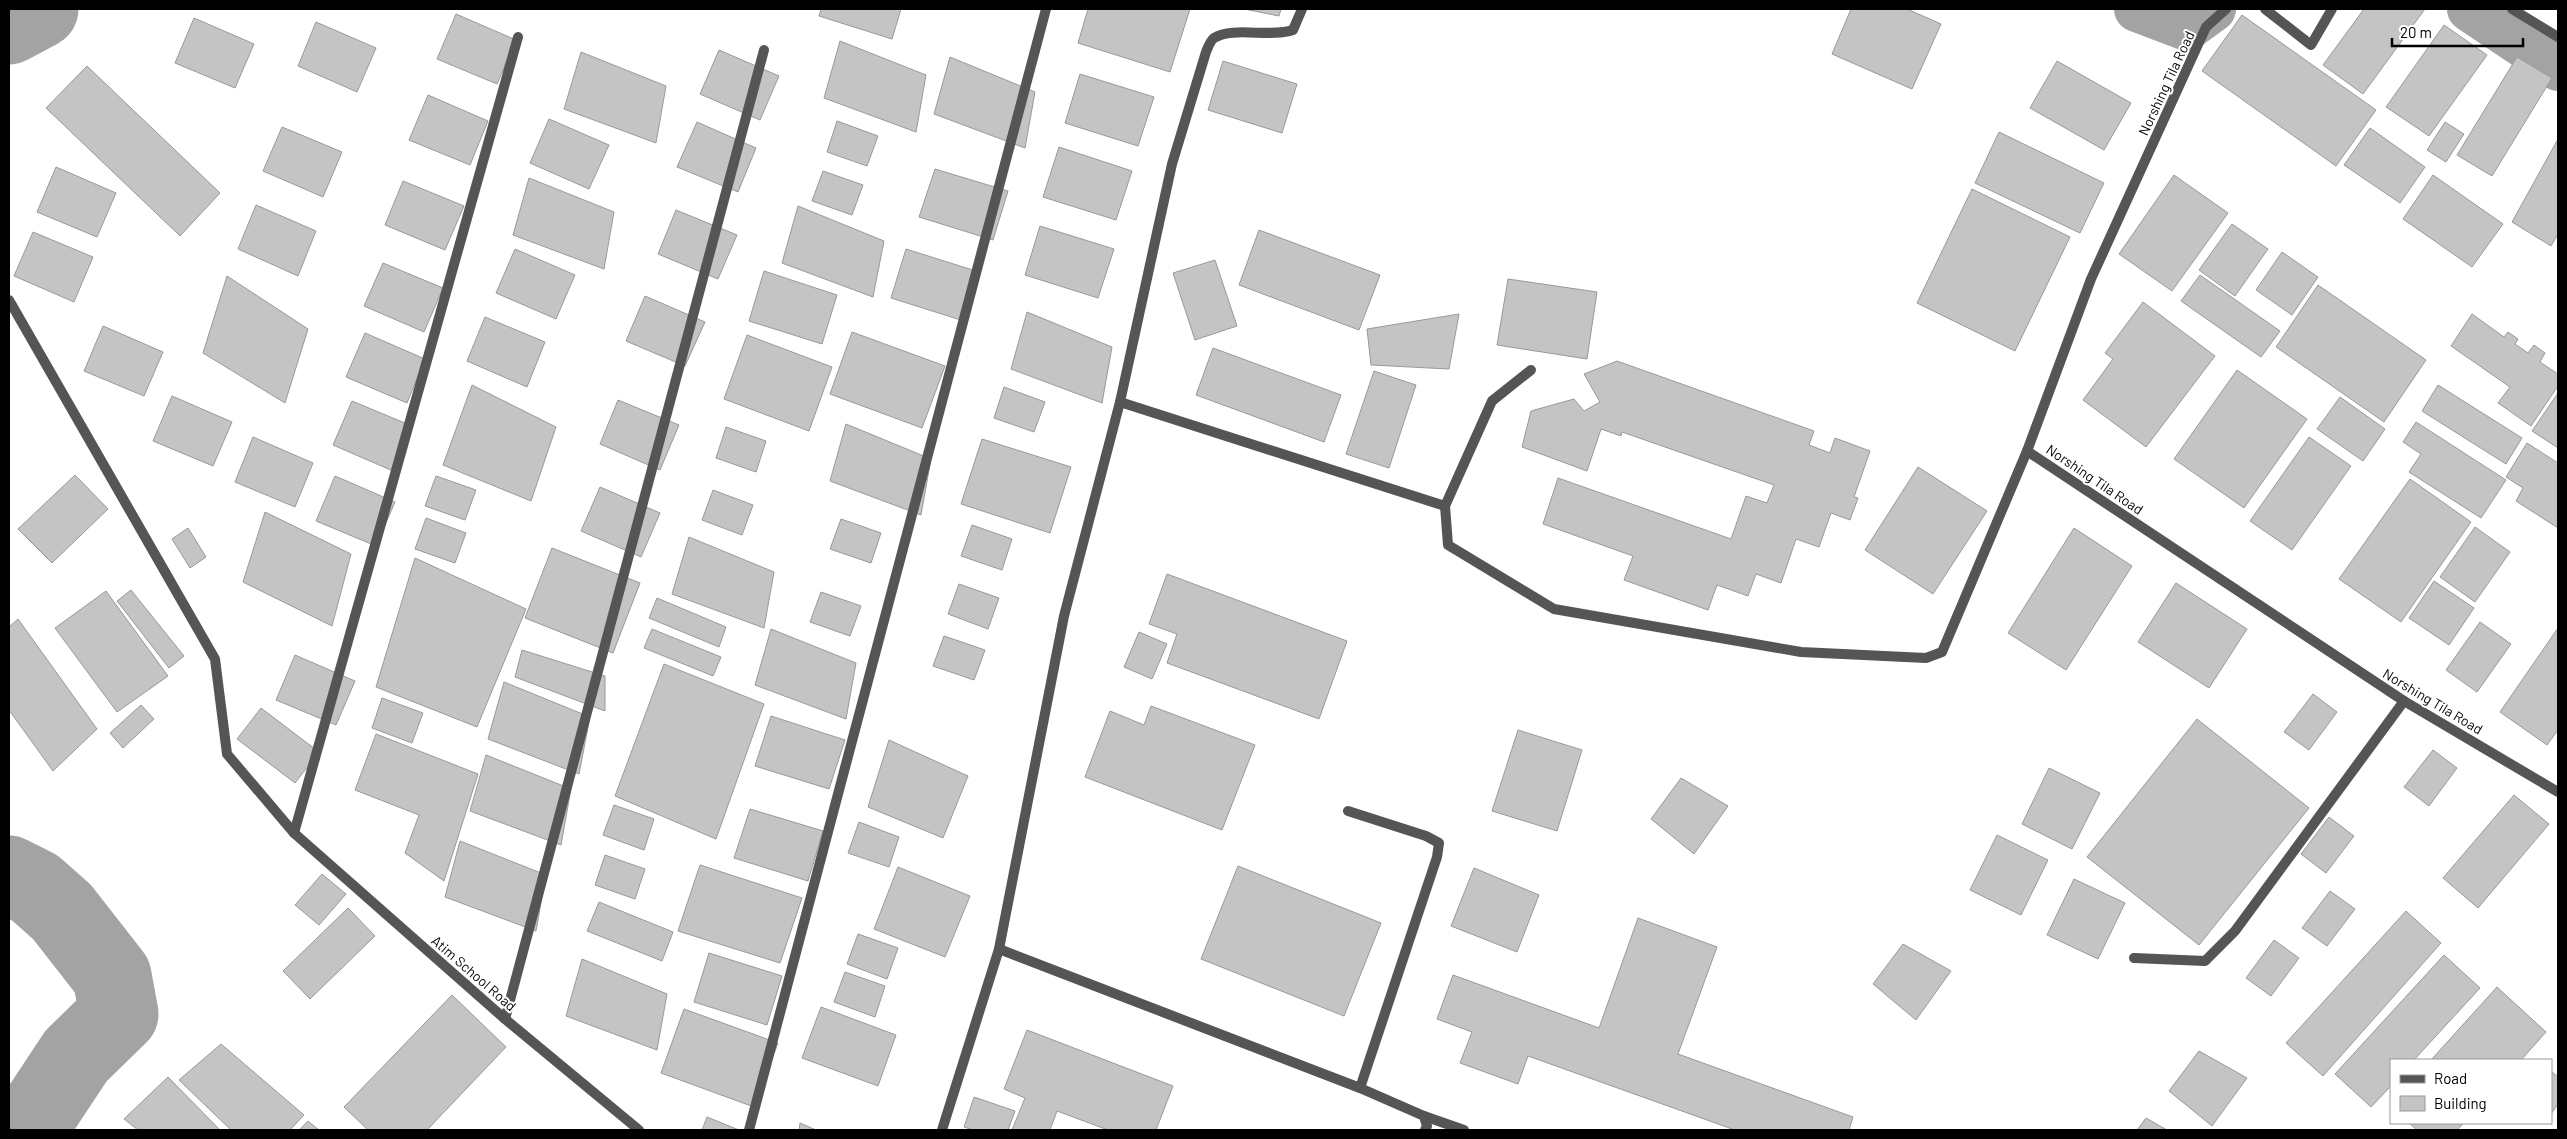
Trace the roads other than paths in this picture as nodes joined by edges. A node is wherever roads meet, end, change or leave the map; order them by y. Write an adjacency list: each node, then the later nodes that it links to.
1 (1046, 9): 25 (street)
2 (1302, 9): 12 (street)
3 (2226, 9): 13 (street, Norshing Tila Road)
4 (2265, 9): 5 (street)
5 (2332, 9)
6 (2512, 9): 8 (street)
7 (518, 37): 18 (street)
8 (2558, 37)
9 (764, 50): 21 (street)
10 (9, 300): 18 (street, Atim School Road)
11 (1531, 370): 14 (street)
12 (1120, 402): 14 (street); 19 (street)
13 (2027, 451): 14 (street); 15 (street, Norshing Tila Road)
14 (1445, 506)
15 (2404, 701): 16 (street, Norshing Tila Road); 20 (street)
16 (2558, 792)
17 (1348, 811): 22 (street)
18 (294, 833): 21 (street, Atim School Road)
19 (999, 949): 22 (street); 26 (street)
20 (2134, 958)
21 (505, 1020): 24 (street, Atim School Road)
22 (1360, 1088): 23 (street)
23 (1424, 1116): 27 (street); 28 (street)
24 (640, 1130)
25 (749, 1130)
26 (942, 1130)
27 (1424, 1130)
28 (1464, 1130)

